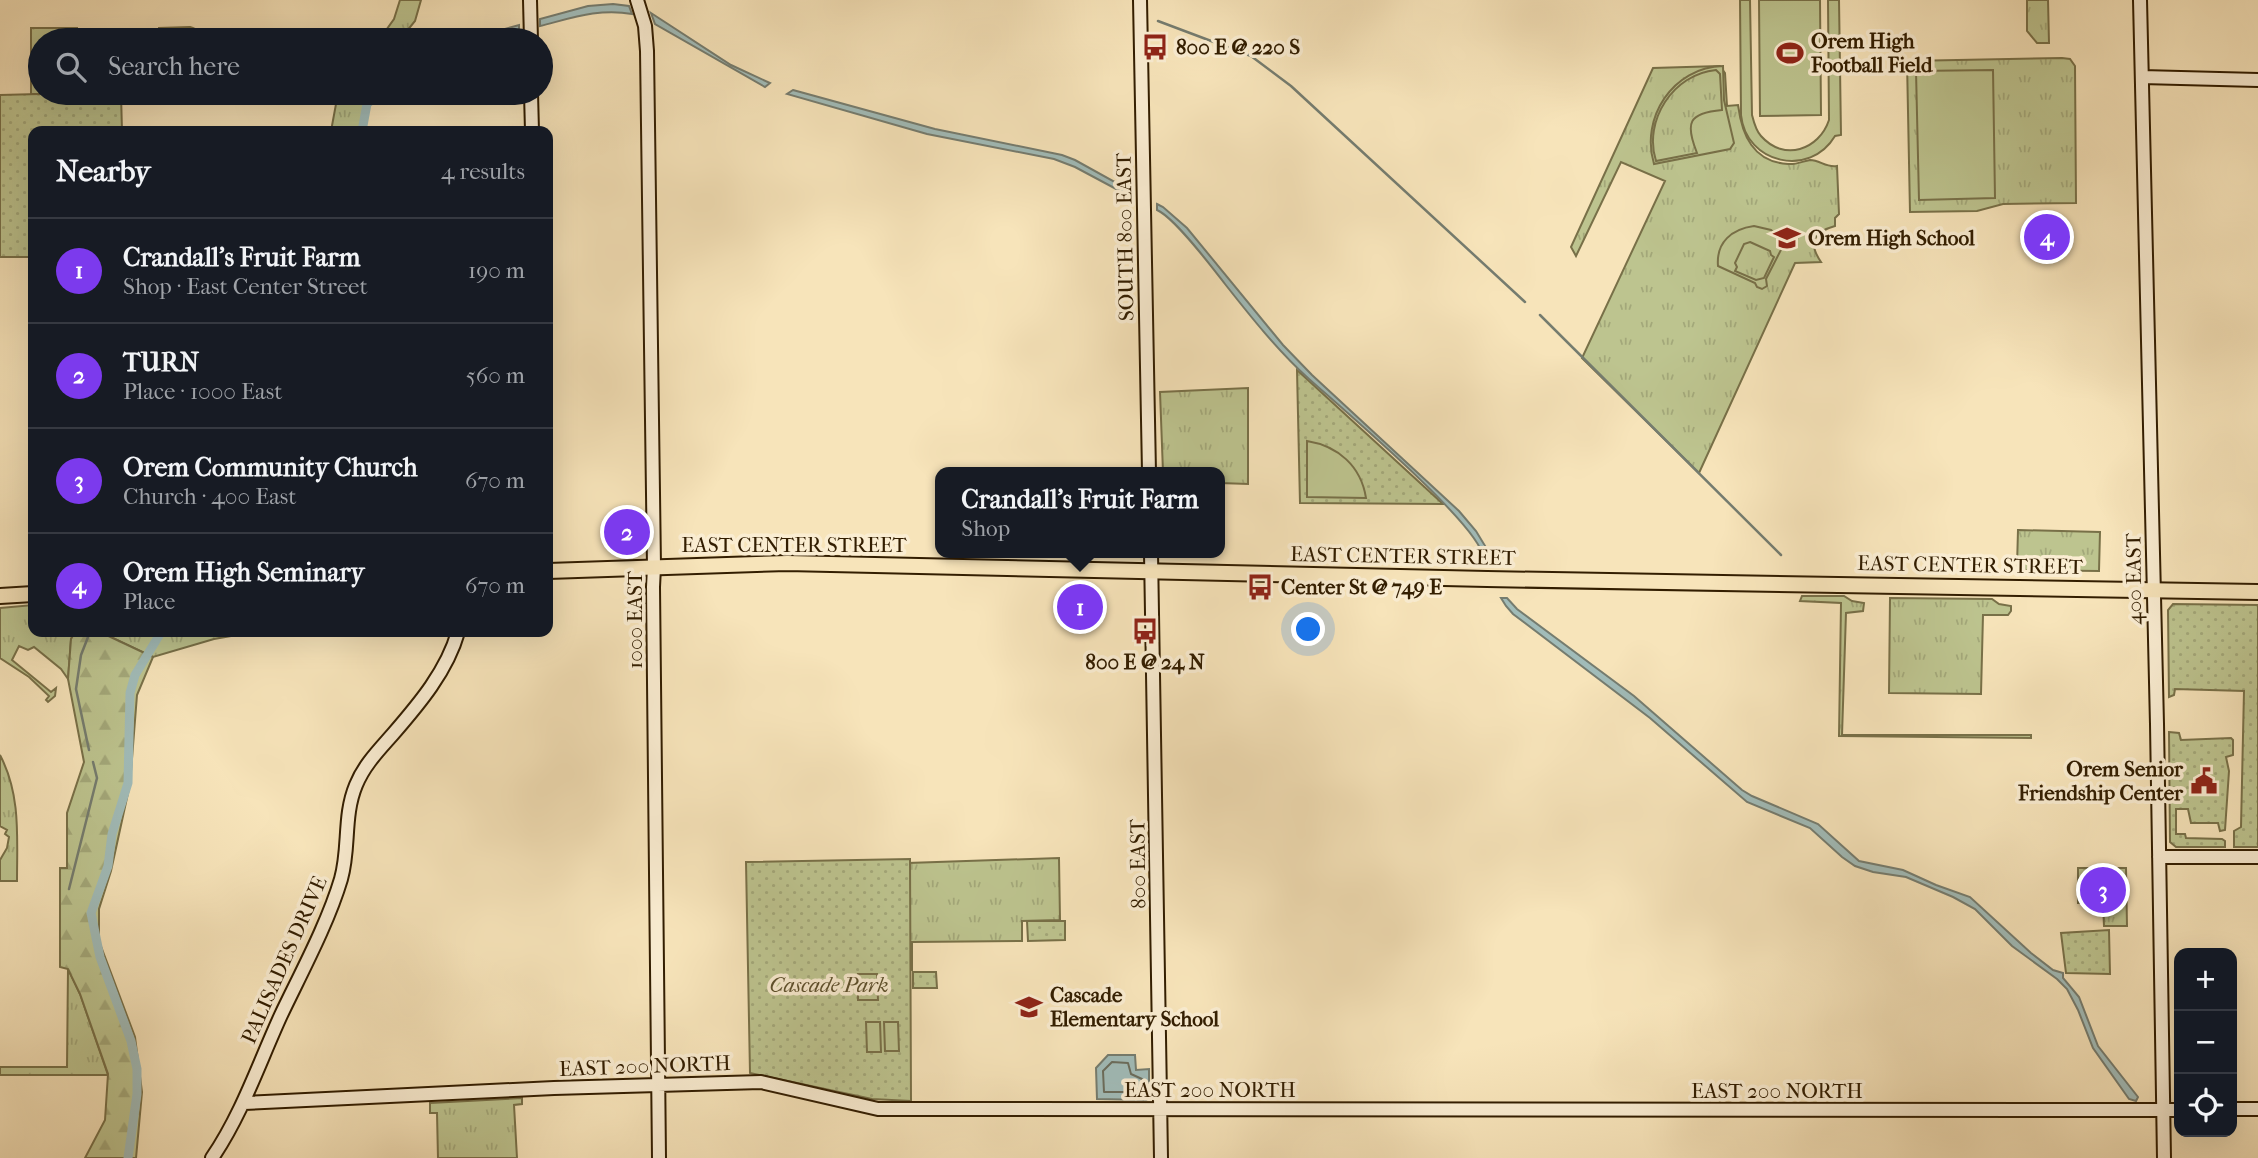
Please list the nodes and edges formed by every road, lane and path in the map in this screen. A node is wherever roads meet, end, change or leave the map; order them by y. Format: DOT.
graph roads {
  1 [pos="530,0"];
  2 [pos="637,0"];
  3 [pos="1140,0"];
  4 [pos="2140,0"];
  5 [pos="531,28"];
  6 [pos="2142,77"];
  7 [pos="2258,80"];
  8 [pos="531,105"];
  9 [pos="532,126"];
  10 [pos="1149,467"];
  11 [pos="1151,558"];
  12 [pos="654,567"];
  13 [pos="1151,570"];
  14 [pos="553,571"];
  15 [pos="2154,590"];
  16 [pos="2258,592"];
  17 [pos="28,594"];
  18 [pos="0,596"];
  19 [pos="456,637"];
  20 [pos="2159,857"];
  21 [pos="2258,857"];
  22 [pos="659,1085"];
  23 [pos="244,1103"];
  24 [pos="1160,1109"];
  25 [pos="2237,1109"];
  26 [pos="2258,1109"];
  27 [pos="2163,1110"];
  28 [pos="2174,1110"];
  29 [pos="212,1158"];
  30 [pos="659,1158"];
  31 [pos="1161,1158"];
  32 [pos="2164,1158"];
  1 -- 5 [label="street"];
  2 -- 12 [label="street, 1000 EAST"];
  3 -- 10 [label="street, SOUTH 800 EAST"];
  4 -- 6 [label="street, 400 EAST"];
  6 -- 7 [label="street"];
  6 -- 15 [label="street, 400 EAST"];
  8 -- 9 [label="street"];
  11 -- 13 [label="street"];
  12 -- 13 [label="main road, EAST CENTER STREET"];
  12 -- 14 [label="main road, EAST CENTER STREET"];
  12 -- 22 [label="street, 1000 EAST"];
  13 -- 15 [label="main road, EAST CENTER STREET"];
  13 -- 24 [label="street, 800 EAST"];
  15 -- 16 [label="main road, EAST CENTER STREET"];
  15 -- 20 [label="street, 400 EAST"];
  17 -- 18 [label="main road"];
  19 -- 23 [label="street, PALISADES DRIVE"];
  20 -- 21 [label="street"];
  20 -- 27 [label="street, 400 EAST"];
  22 -- 23 [label="street, EAST 200 NORTH"];
  22 -- 24 [label="street, EAST 200 NORTH"];
  22 -- 30 [label="street, 1000 EAST"];
  23 -- 29 [label="street, PALISADES DRIVE"];
  24 -- 27 [label="street, EAST 200 NORTH"];
  24 -- 31 [label="street, 800 EAST"];
  25 -- 26 [label="street"];
  27 -- 28 [label="street, EAST 200 NORTH"];
  27 -- 32 [label="street, 400 EAST"];
}
